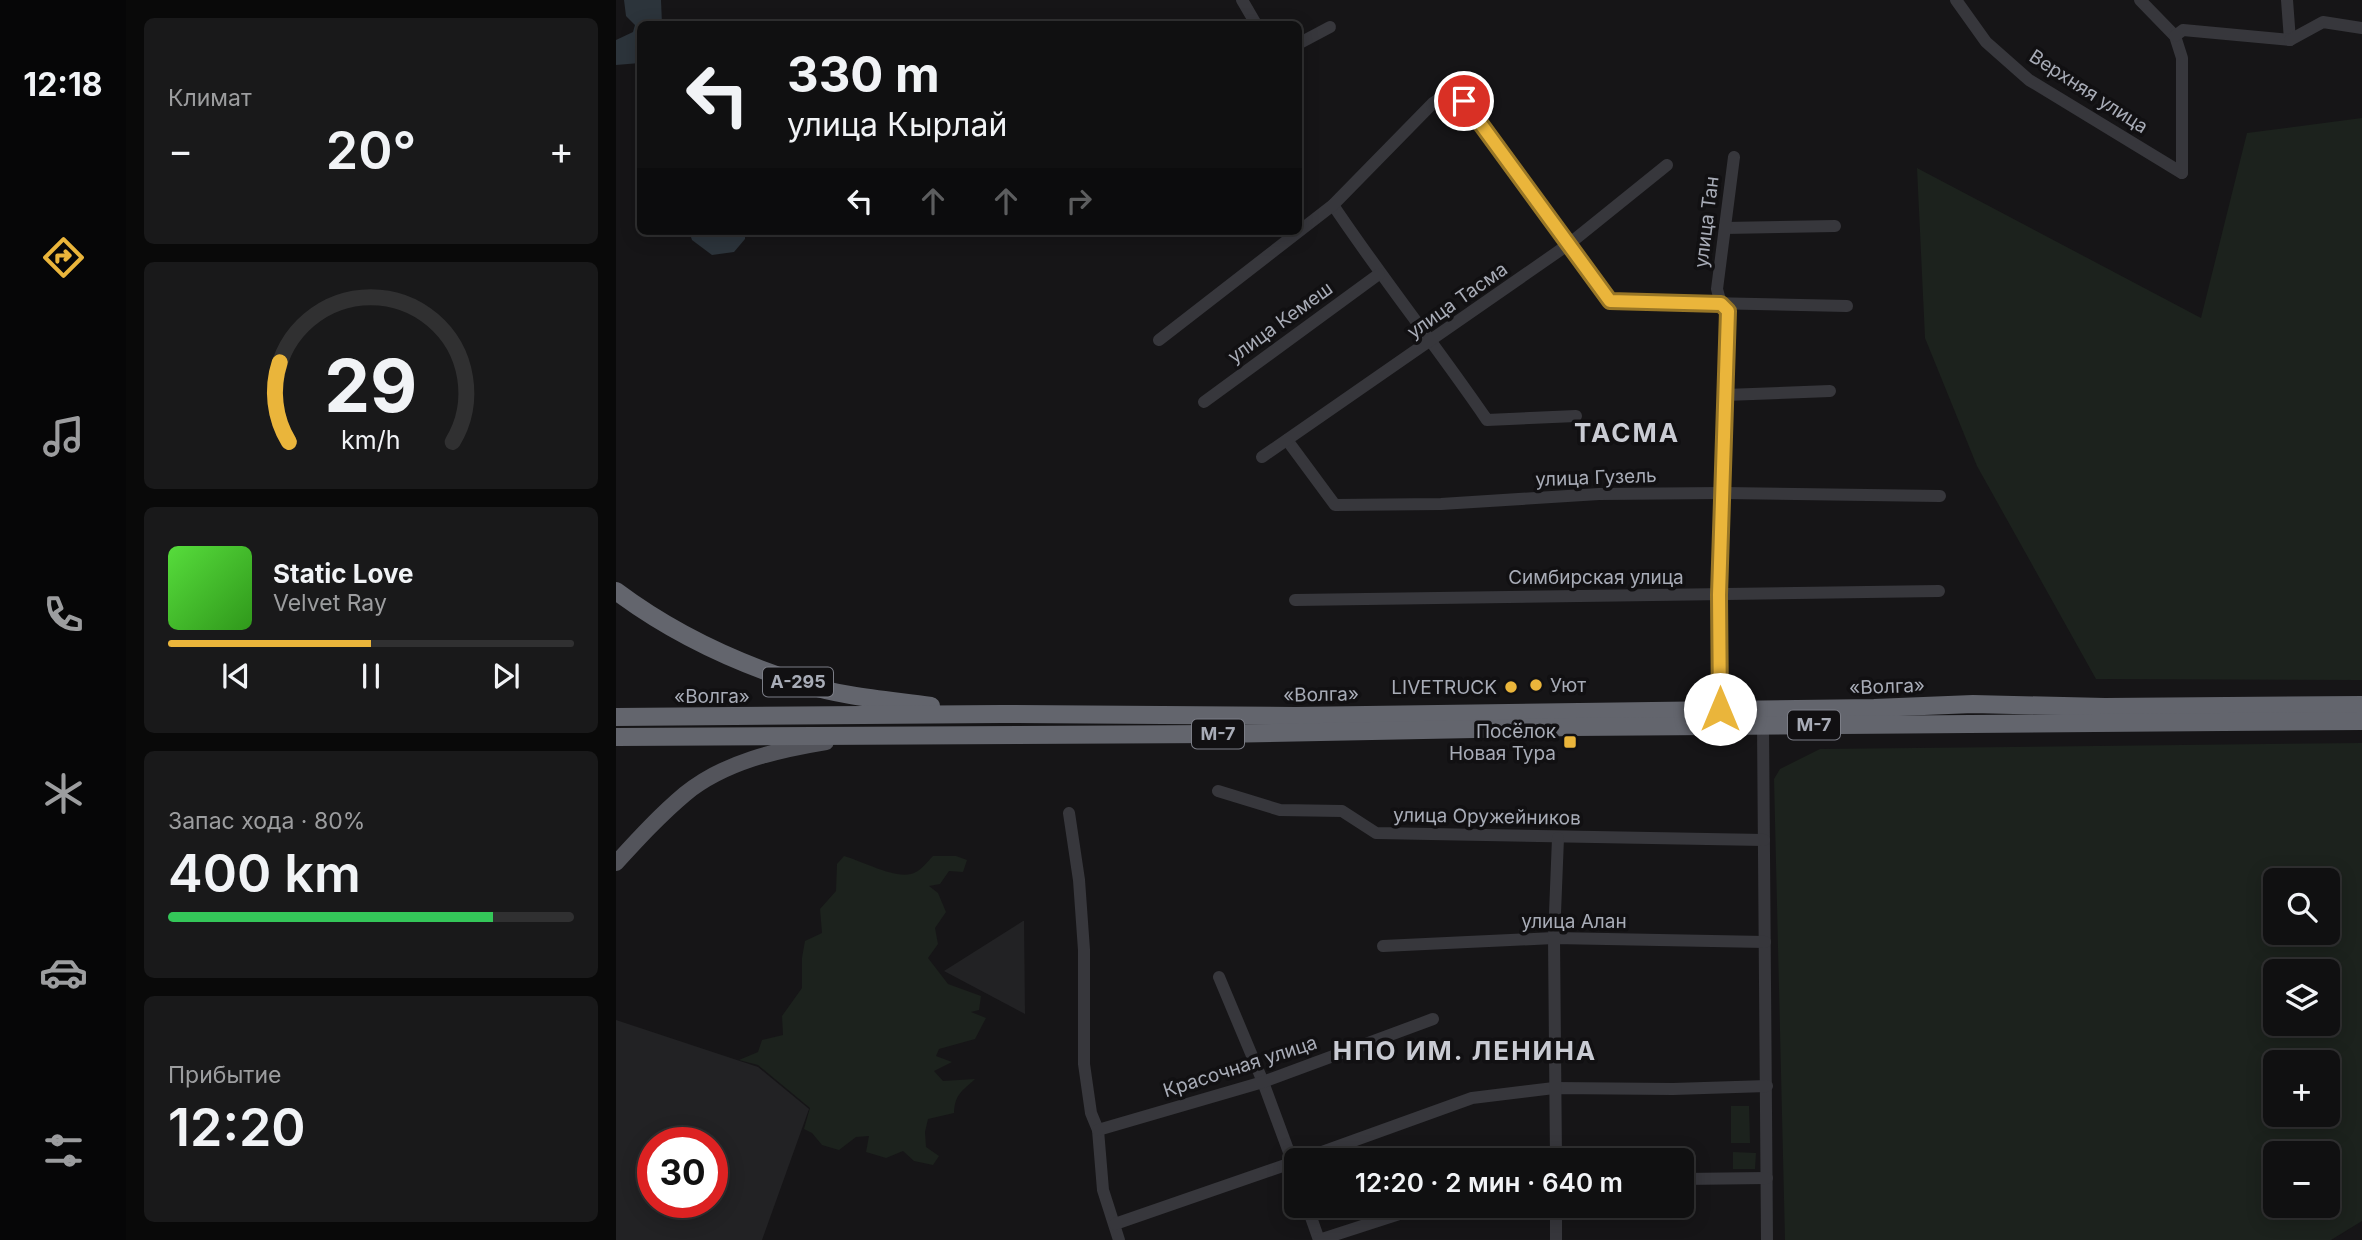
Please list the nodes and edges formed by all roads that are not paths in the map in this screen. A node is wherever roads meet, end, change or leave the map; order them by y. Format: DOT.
graph roads {
  1 [pos="1242,0"];
  2 [pos="1956,0"];
  3 [pos="2140,0"];
  4 [pos="2287,0"];
  5 [pos="1254,21"];
  6 [pos="1330,27"];
  7 [pos="2362,29"];
  8 [pos="2175,36"];
  9 [pos="2290,40"];
  10 [pos="1302,42"];
  11 [pos="1734,157"];
  12 [pos="1667,165"];
  13 [pos="1333,205"];
  14 [pos="1835,226"];
  15 [pos="1724,228"];
  16 [pos="1302,229"];
  17 [pos="1294,235"];
  18 [pos="1569,244"];
  19 [pos="1379,274"];
  20 [pos="1721,304"];
  21 [pos="1847,306"];
  22 [pos="1159,340"];
  23 [pos="1432,341"];
  24 [pos="1830,391"];
  25 [pos="1725,394"];
  26 [pos="1204,402"];
  27 [pos="1576,416"];
  28 [pos="1287,439"];
  29 [pos="1262,457"];
  30 [pos="1723,492"];
  31 [pos="1940,496"];
  32 [pos="616,591"];
  33 [pos="1939,591"];
  34 [pos="1719,595"];
  35 [pos="1295,600"];
  36 [pos="2362,705"];
  37 [pos="1720,709"];
  38 [pos="1000,714"];
  39 [pos="2106,715"];
  40 [pos="616,717"];
  41 [pos="2362,721"];
  42 [pos="1763,725"];
  43 [pos="864,735"];
  44 [pos="616,737"];
  45 [pos="1218,791"];
  46 [pos="1069,813"];
  47 [pos="1558,838"];
  48 [pos="1764,840"];
  49 [pos="616,863"];
  50 [pos="1554,938"];
  51 [pos="1765,942"];
  52 [pos="1384,946"];
  53 [pos="1219,977"];
  54 [pos="1433,1019"];
  55 [pos="1263,1082"];
  56 [pos="1767,1086"];
  57 [pos="1554,1088"];
  58 [pos="1098,1130"];
  59 [pos="1290,1148"];
  60 [pos="1341,1148"];
  61 [pos="1556,1148"];
  62 [pos="1284,1169"];
  63 [pos="1767,1178"];
  64 [pos="1694,1179"];
  65 [pos="1311,1218"];
  66 [pos="1387,1218"];
  67 [pos="1556,1218"];
  68 [pos="1115,1224"];
  69 [pos="1119,1240"];
  70 [pos="1319,1240"];
  71 [pos="1556,1240"];
  72 [pos="1768,1240"];
  1 -- 5 [label="street"];
  2 -- 8 [label="street, Верхняя улица"];
  3 -- 8 [label="street"];
  4 -- 9 [label="street"];
  6 -- 10 [label="street"];
  7 -- 9 [label="street"];
  8 -- 9 [label="street"];
  11 -- 15 [label="street, улица Тан"];
  12 -- 18 [label="street, улица Тасма"];
  13 -- 16 [label="street"];
  13 -- 18 [label="street"];
  13 -- 19 [label="street"];
  14 -- 15 [label="street"];
  15 -- 20 [label="street, улица Тан"];
  17 -- 22 [label="street"];
  18 -- 20 [label="street"];
  18 -- 23 [label="street, улица Тасма"];
  19 -- 23 [label="street"];
  19 -- 26 [label="street, улица Кемеш"];
  20 -- 21 [label="street"];
  20 -- 25 [label="street, улица Тан"];
  23 -- 27 [label="street"];
  23 -- 28 [label="street, улица Тасма"];
  24 -- 25 [label="street"];
  25 -- 30 [label="street, улица Тан"];
  28 -- 29 [label="street, улица Тасма"];
  28 -- 30 [label="street, улица Гузель"];
  30 -- 31 [label="street, улица Гузель"];
  30 -- 34 [label="street, улица Тан"];
  32 -- 38 [label="highway, А-295"];
  33 -- 34 [label="street, Симбирская улица"];
  34 -- 35 [label="street, Симбирская улица"];
  34 -- 37 [label="street, улица Тан"];
  36 -- 39 [label="highway, «Волга» / М-7"];
  37 -- 38 [label="highway, «Волга» / М-7"];
  37 -- 39 [label="highway, «Волга» / М-7"];
  38 -- 40 [label="highway, «Волга» / М-7"];
  39 -- 41 [label="highway, «Волга» / М-7"];
  39 -- 42 [label="highway, «Волга» / М-7"];
  42 -- 43 [label="highway, «Волга» / М-7"];
  42 -- 48 [label="street"];
  43 -- 44 [label="highway, «Волга» / М-7"];
  43 -- 49 [label="main road"];
  45 -- 47 [label="street, улица Оружейников"];
  46 -- 58 [label="street"];
  47 -- 48 [label="street, улица Оружейников"];
  47 -- 50 [label="street"];
  48 -- 51 [label="street"];
  50 -- 51 [label="street, улица Алан"];
  50 -- 52 [label="street, улица Алан"];
  50 -- 57 [label="street"];
  51 -- 56 [label="street"];
  53 -- 55 [label="street"];
  54 -- 55 [label="street, Красочная улица"];
  55 -- 58 [label="street, Красочная улица"];
  55 -- 59 [label="street"];
  56 -- 57 [label="street"];
  56 -- 63 [label="street"];
  57 -- 60 [label="street"];
  57 -- 61 [label="street"];
  58 -- 68 [label="street"];
  62 -- 68 [label="street"];
  63 -- 64 [label="street"];
  63 -- 72 [label="street"];
  65 -- 70 [label="street"];
  66 -- 70 [label="street"];
  67 -- 71 [label="street"];
  68 -- 69 [label="street"];
}
